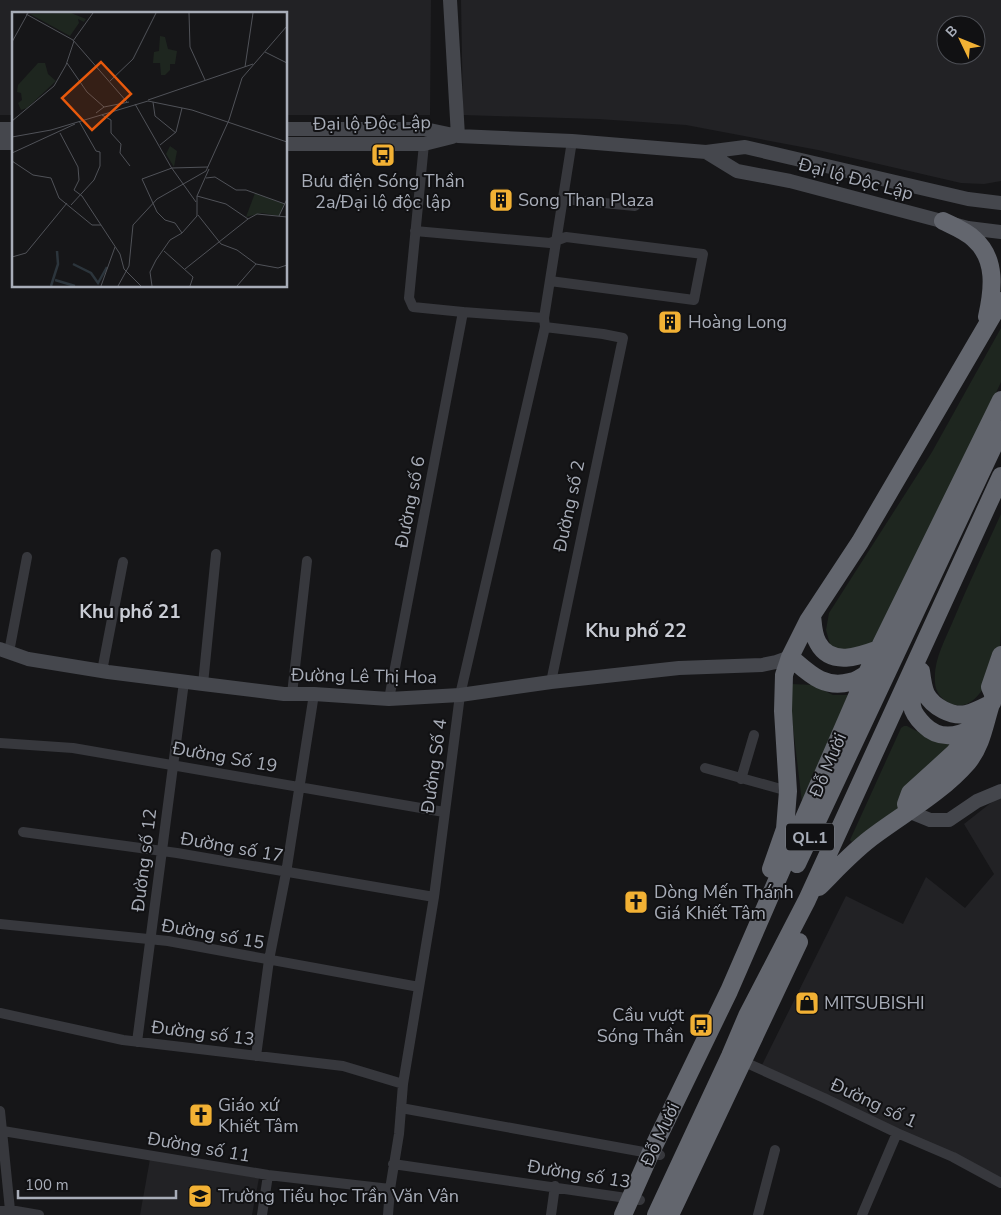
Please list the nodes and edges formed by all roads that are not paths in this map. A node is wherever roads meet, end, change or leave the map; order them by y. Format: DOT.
graph roads {
  1 [pos="450,0"];
  2 [pos="288,129"];
  3 [pos="458,136"];
  4 [pos="572,141"];
  5 [pos="288,144"];
  6 [pos="424,144"];
  7 [pos="706,152"];
  8 [pos="563,199"];
  9 [pos="1001,203"];
  10 [pos="635,206"];
  11 [pos="944,221"];
  12 [pos="415,231"];
  13 [pos="1001,232"];
  14 [pos="557,240"];
  15 [pos="550,281"];
  16 [pos="1001,301"];
  17 [pos="463,312"];
  18 [pos="544,322"];
  19 [pos="984,330"];
  20 [pos="1001,400"];
  21 [pos="1001,430"];
  22 [pos="1001,476"];
  23 [pos="1001,500"];
  24 [pos="216,554"];
  25 [pos="27,557"];
  26 [pos="307,561"];
  27 [pos="123,562"];
  28 [pos="812,615"];
  29 [pos="5,650"];
  30 [pos="886,655"];
  31 [pos="1001,656"];
  32 [pos="790,657"];
  33 [pos="920,664"];
  34 [pos="102,671"];
  35 [pos="868,673"];
  36 [pos="184,682"];
  37 [pos="551,682"];
  38 [pos="203,684"];
  39 [pos="912,689"];
  40 [pos="292,694"];
  41 [pos="314,694"];
  42 [pos="460,695"];
  43 [pos="996,695"];
  44 [pos="389,699"];
  45 [pos="974,728"];
  46 [pos="754,735"];
  47 [pos="0,743"];
  48 [pos="173,765"];
  49 [pos="705,768"];
  50 [pos="741,779"];
  51 [pos="300,787"];
  52 [pos="788,791"];
  53 [pos="1001,791"];
  54 [pos="908,811"];
  55 [pos="444,812"];
  56 [pos="23,832"];
  57 [pos="162,851"];
  58 [pos="286,873"];
  59 [pos="828,878"];
  60 [pos="434,897"];
  61 [pos="807,900"];
  62 [pos="0,924"];
  63 [pos="150,939"];
  64 [pos="269,960"];
  65 [pos="419,987"];
  66 [pos="730,991"];
  67 [pos="0,1013"];
  68 [pos="730,1014"];
  69 [pos="137,1042"];
  70 [pos="256,1056"];
  71 [pos="736,1059"];
  72 [pos="403,1084"];
  73 [pos="401,1108"];
  74 [pos="0,1111"];
  75 [pos="3,1131"];
  76 [pos="897,1134"];
  77 [pos="775,1150"];
  78 [pos="655,1153"];
  79 [pos="393,1164"];
  80 [pos="268,1175"];
  81 [pos="1001,1183"];
  82 [pos="555,1186"];
  83 [pos="390,1189"];
  84 [pos="635,1204"];
  85 [pos="5,1210"];
  86 [pos="39,1215"];
  87 [pos="262,1215"];
  88 [pos="388,1215"];
  89 [pos="551,1215"];
  90 [pos="623,1215"];
  91 [pos="656,1215"];
  92 [pos="670,1215"];
  93 [pos="758,1215"];
  94 [pos="862,1215"];
  1 -- 3 [label="main road"];
  2 -- 3 [label="main road, Đại lộ Độc Lập"];
  3 -- 4 [label="main road, Đại lộ Độc Lập"];
  3 -- 6 [label="main road, Đại lộ Độc Lập"];
  4 -- 7 [label="main road, Đại lộ Độc Lập"];
  4 -- 8 [label="street, Đường Số 4"];
  5 -- 6 [label="main road, Đại lộ Độc Lập"];
  6 -- 12 [label="street"];
  7 -- 9 [label="main road, Đại lộ Độc Lập"];
  7 -- 11 [label="main road, Đại lộ Độc Lập"];
  8 -- 10 [label="street"];
  8 -- 14 [label="street, Đường Số 4"];
  11 -- 13 [label="main road, Đại lộ Độc Lập"];
  11 -- 19 [label="highway"];
  12 -- 14 [label="street"];
  12 -- 17 [label="street"];
  14 -- 15 [label="street, Đường Số 4"];
  14 -- 15 [label="street"];
  15 -- 18 [label="street, Đường Số 4"];
  16 -- 19 [label="highway"];
  17 -- 18 [label="street"];
  17 -- 44 [label="street, Đường số 6"];
  18 -- 37 [label="street, Đường số 2"];
  18 -- 42 [label="street, Đường Số 4"];
  19 -- 28 [label="highway"];
  20 -- 30 [label="highway, Đỗ Mười / QL.1"];
  21 -- 30 [label="highway, Đỗ Mười / QL.1"];
  22 -- 33 [label="highway, Đỗ Mười / QL.1"];
  23 -- 33 [label="highway, Đỗ Mười / QL.1"];
  24 -- 38 [label="street"];
  25 -- 29 [label="street"];
  26 -- 40 [label="street"];
  27 -- 34 [label="street"];
  28 -- 30 [label="highway"];
  28 -- 32 [label="highway"];
  29 -- 34 [label="main road, Đường Lê Thị Hoa"];
  30 -- 35 [label="highway"];
  30 -- 68 [label="highway, Đỗ Mười / QL.1"];
  31 -- 43 [label="highway"];
  32 -- 35 [label="highway"];
  32 -- 37 [label="main road, Đường Lê Thị Hoa"];
  32 -- 52 [label="highway"];
  33 -- 39 [label="highway, Đỗ Mười / QL.1"];
  33 -- 43 [label="highway"];
  33 -- 61 [label="highway, Đỗ Mười / QL.1"];
  34 -- 36 [label="main road, Đường Lê Thị Hoa"];
  35 -- 66 [label="highway, Đỗ Mười / QL.1"];
  36 -- 38 [label="main road, Đường Lê Thị Hoa"];
  36 -- 48 [label="street, Đường số 12"];
  37 -- 42 [label="main road, Đường Lê Thị Hoa"];
  38 -- 40 [label="main road, Đường Lê Thị Hoa"];
  39 -- 45 [label="highway"];
  39 -- 59 [label="highway, Đỗ Mười / QL.1"];
  40 -- 41 [label="main road, Đường Lê Thị Hoa"];
  41 -- 44 [label="main road, Đường Lê Thị Hoa"];
  41 -- 51 [label="street"];
  42 -- 44 [label="main road, Đường Lê Thị Hoa"];
  42 -- 55 [label="street, Đường Số 4"];
  43 -- 45 [label="highway"];
  43 -- 54 [label="highway"];
  45 -- 54 [label="highway"];
  46 -- 50 [label="street"];
  47 -- 48 [label="street, Đường Số 19"];
  48 -- 51 [label="street, Đường Số 19"];
  48 -- 57 [label="street, Đường số 12"];
  49 -- 50 [label="street"];
  50 -- 52 [label="street"];
  51 -- 55 [label="street, Đường Số 19"];
  51 -- 58 [label="street"];
  52 -- 66 [label="highway"];
  53 -- 54 [label="main road"];
  54 -- 59 [label="highway"];
  55 -- 60 [label="street, Đường Số 4"];
  56 -- 57 [label="street, Đường số 17"];
  57 -- 58 [label="street, Đường số 17"];
  57 -- 63 [label="street, Đường số 12"];
  58 -- 60 [label="street, Đường số 17"];
  58 -- 64 [label="street"];
  59 -- 61 [label="highway"];
  59 -- 71 [label="highway, Đỗ Mười / QL.1"];
  60 -- 65 [label="street, Đường Số 4"];
  61 -- 71 [label="highway, Đỗ Mười / QL.1"];
  62 -- 63 [label="street, Đường số 15"];
  63 -- 64 [label="street, Đường số 15"];
  63 -- 69 [label="street, Đường số 12"];
  64 -- 65 [label="street, Đường số 15"];
  64 -- 70 [label="street"];
  65 -- 72 [label="street, Đường Số 4"];
  66 -- 68 [label="highway"];
  66 -- 78 [label="highway, Đỗ Mười / QL.1"];
  67 -- 69 [label="street, Đường số 13"];
  68 -- 78 [label="highway, Đỗ Mười / QL.1"];
  69 -- 70 [label="street, Đường số 13"];
  70 -- 72 [label="street, Đường số 13"];
  71 -- 76 [label="street, Đường số 1"];
  71 -- 91 [label="highway, Đỗ Mười / QL.1"];
  71 -- 92 [label="highway, Đỗ Mười / QL.1"];
  72 -- 73 [label="street, Đường Số 4"];
  73 -- 78 [label="street, Đường số 13"];
  73 -- 79 [label="street, Đường Số 4"];
  74 -- 75 [label="street"];
  75 -- 80 [label="street, Đường số 11"];
  75 -- 85 [label="street"];
  76 -- 81 [label="street, Đường số 1"];
  76 -- 94 [label="street"];
  77 -- 93 [label="street"];
  78 -- 84 [label="highway, Đỗ Mười / QL.1"];
  79 -- 82 [label="street, Đường số 13"];
  79 -- 83 [label="street, Đường Số 4"];
  80 -- 83 [label="street, Đường số 11"];
  80 -- 87 [label="street"];
  82 -- 84 [label="street, Đường số 13"];
  82 -- 89 [label="street"];
  83 -- 88 [label="street, Đường Số 4"];
  84 -- 90 [label="highway, Đỗ Mười / QL.1"];
  85 -- 86 [label="street"];
}
